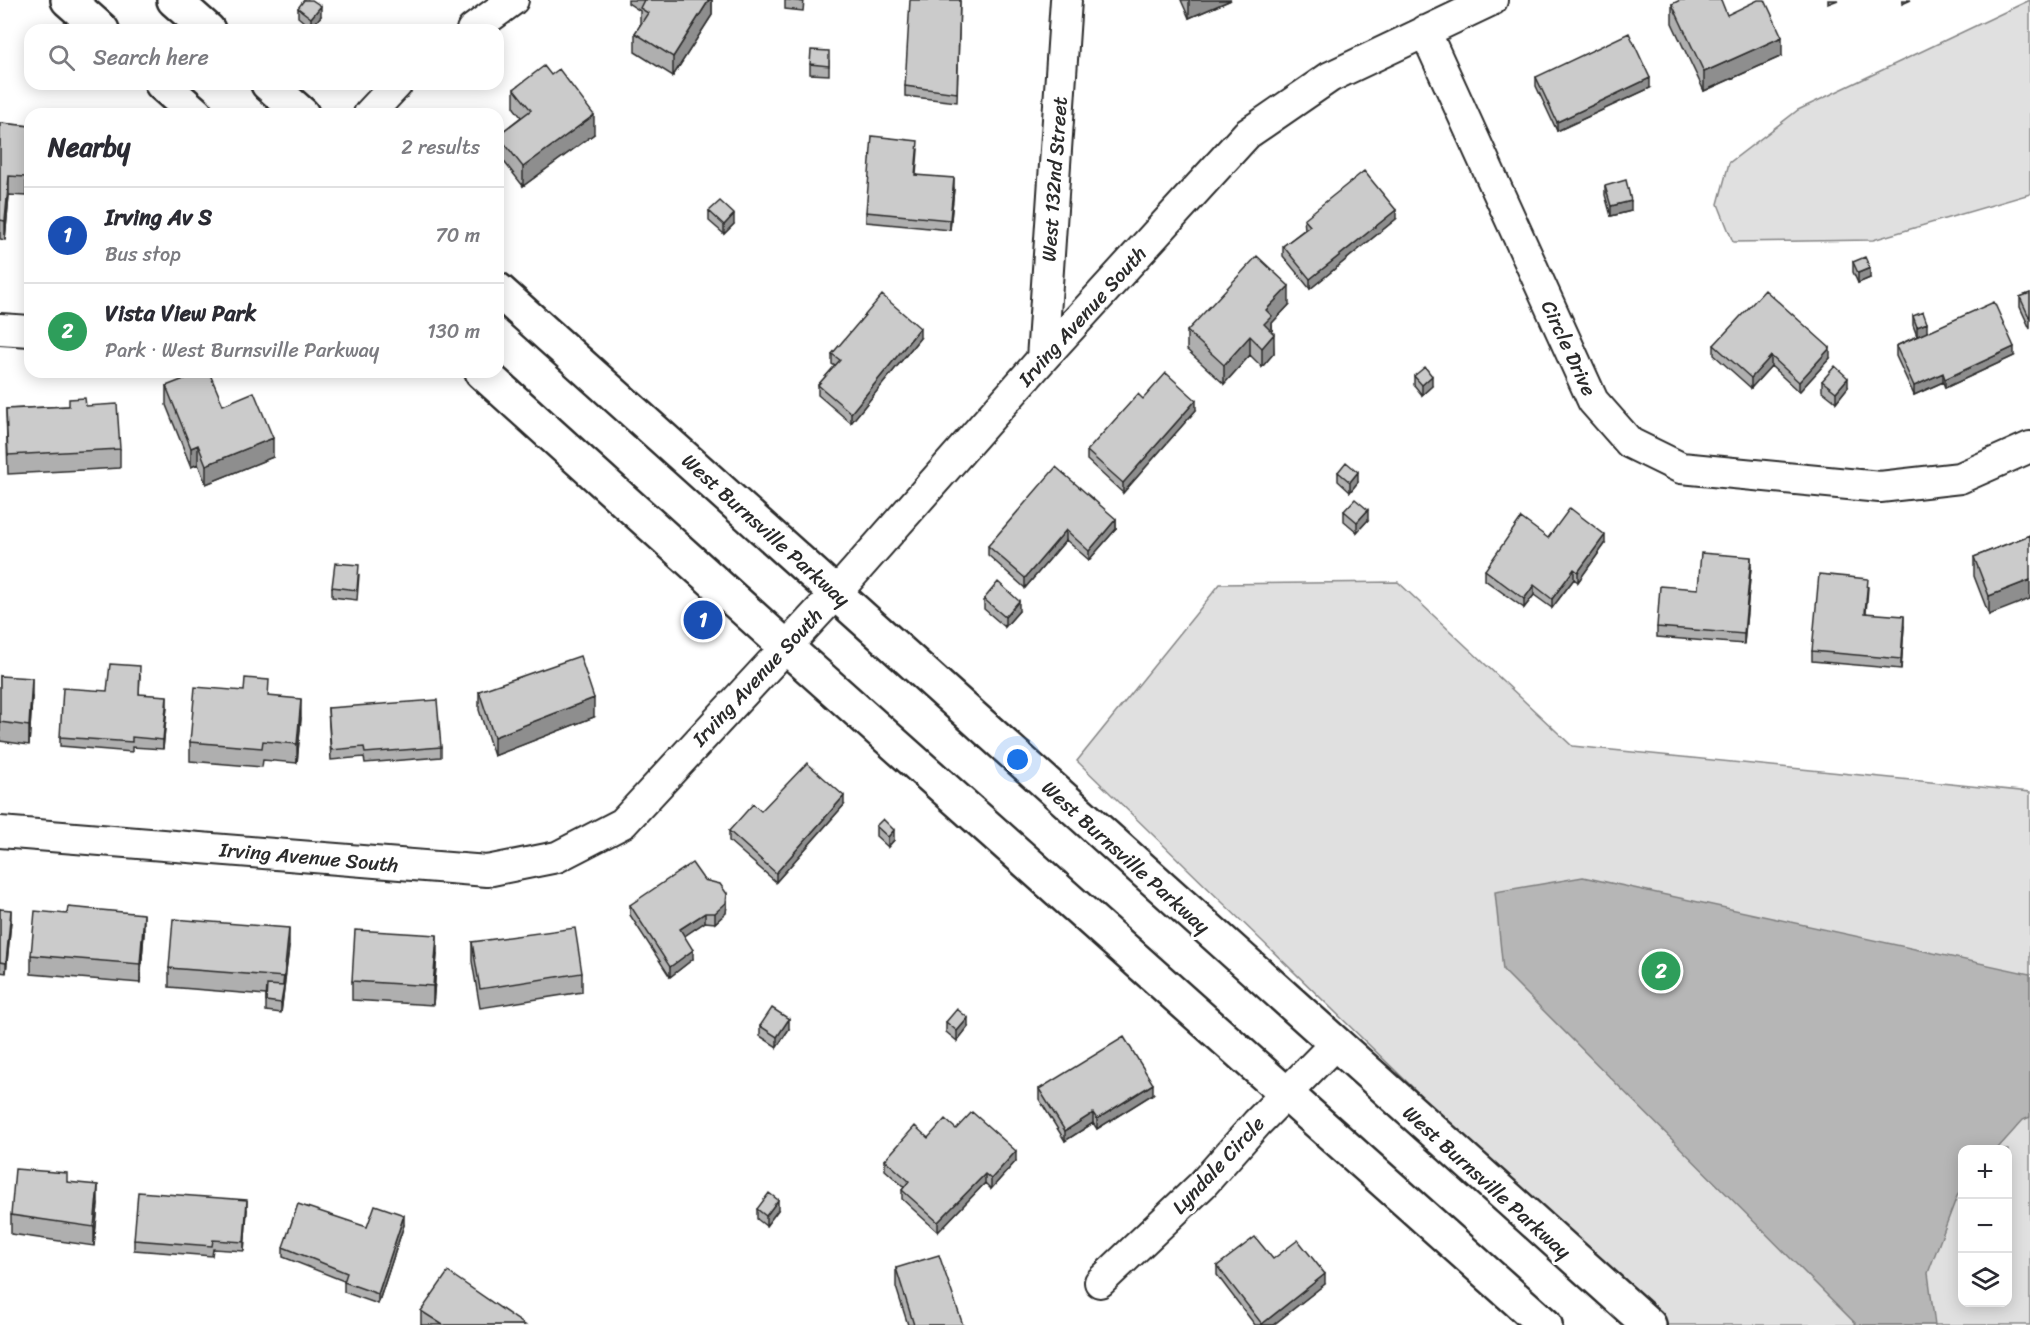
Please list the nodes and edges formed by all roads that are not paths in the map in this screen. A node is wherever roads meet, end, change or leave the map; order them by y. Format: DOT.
graph roads {
  1 [pos="68,0"];
  2 [pos="174,0"];
  3 [pos="513,0"];
  4 [pos="1066,0"];
  5 [pos="1492,0"];
  6 [pos="95,24"];
  7 [pos="201,24"];
  8 [pos="480,24"];
  9 [pos="1425,31"];
  10 [pos="169,90"];
  11 [pos="275,90"];
  12 [pos="391,90"];
  13 [pos="189,108"];
  14 [pos="295,108"];
  15 [pos="375,108"];
  16 [pos="504,295"];
  17 [pos="0,329"];
  18 [pos="24,331"];
  19 [pos="1042,359"];
  20 [pos="489,378"];
  21 [pos="2030,447"];
  22 [pos="836,593"];
  23 [pos="786,647"];
  24 [pos="0,832"];
  25 [pos="1334,1045"];
  26 [pos="1286,1094"];
  27 [pos="1100,1282"];
  28 [pos="1545,1325"];
  29 [pos="1649,1325"];
  1 -- 6 [label="street"];
  2 -- 7 [label="street"];
  3 -- 8 [label="street"];
  4 -- 19 [label="street, West 132nd Street"];
  5 -- 9 [label="street, Irving Avenue South"];
  9 -- 19 [label="street, Irving Avenue South"];
  9 -- 21 [label="street, Circle Drive"];
  10 -- 13 [label="street"];
  11 -- 14 [label="street"];
  12 -- 15 [label="street"];
  16 -- 22 [label="street, West Burnsville Parkway"];
  17 -- 18 [label="street"];
  19 -- 22 [label="street, Irving Avenue South"];
  20 -- 23 [label="street"];
  22 -- 23 [label="street, Irving Avenue South"];
  22 -- 25 [label="street, West Burnsville Parkway"];
  23 -- 24 [label="street, Irving Avenue South"];
  23 -- 26 [label="street"];
  25 -- 26 [label="street, Lyndale Circle"];
  25 -- 29 [label="street, West Burnsville Parkway"];
  26 -- 27 [label="street, Lyndale Circle"];
  26 -- 28 [label="street"];
}
